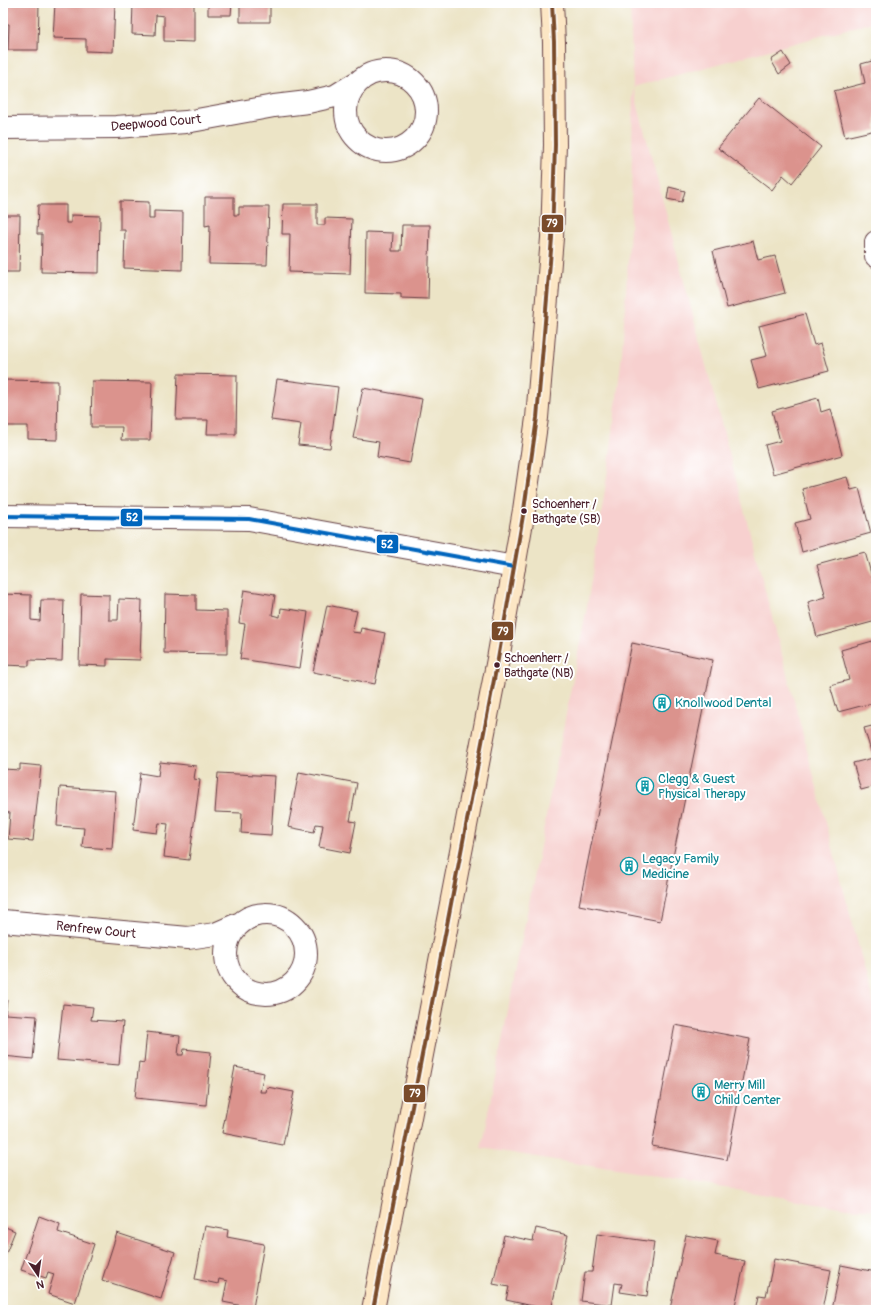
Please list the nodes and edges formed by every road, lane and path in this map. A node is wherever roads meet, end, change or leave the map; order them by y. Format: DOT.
graph roads {
  1 [pos="552,3"];
  2 [pos="356,83"];
  3 [pos="308,102"];
  4 [pos="3,128"];
  5 [pos="351,131"];
  6 [pos="876,242"];
  7 [pos="876,256"];
  8 [pos="3,516"];
  9 [pos="514,567"];
  10 [pos="3,921"];
  11 [pos="238,924"];
  12 [pos="188,938"];
  13 [pos="229,971"];
  14 [pos="373,1310"];
  1 -- 9 [label="main road"];
  2 -- 3 [label="street, Deepwood Court"];
  2 -- 5 [label="street"];
  2 -- 5 [label="street, Deepwood Court"];
  3 -- 4 [label="street, Deepwood Court"];
  3 -- 5 [label="street, Deepwood Court"];
  6 -- 7 [label="street"];
  8 -- 9 [label="street"];
  9 -- 14 [label="main road"];
  10 -- 12 [label="street, Renfrew Court"];
  11 -- 12 [label="street, Renfrew Court"];
  11 -- 13 [label="street, Renfrew Court"];
  11 -- 13 [label="street, Renfrew Court"];
  12 -- 13 [label="street, Renfrew Court"];
}
